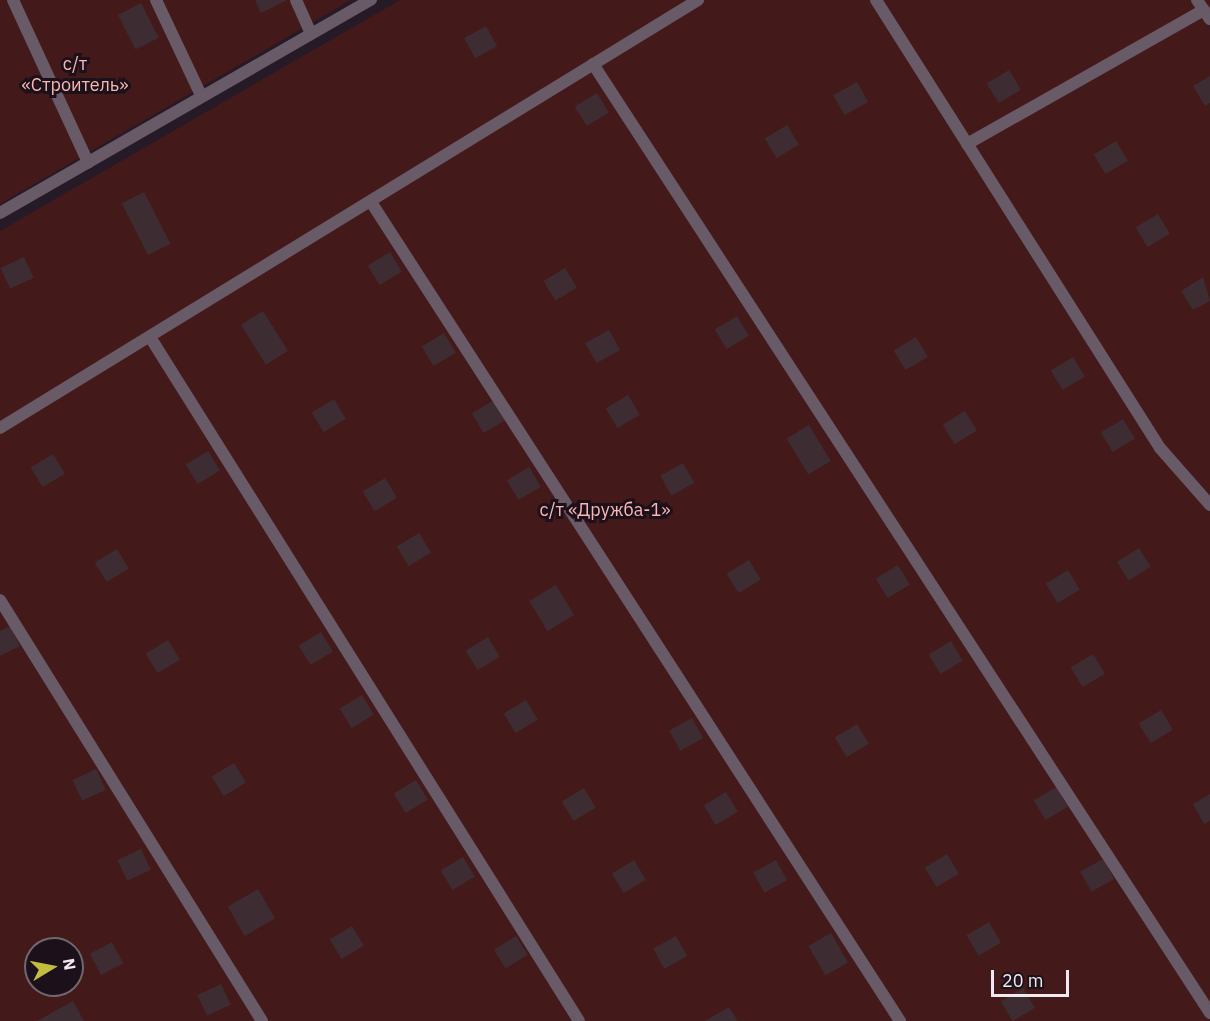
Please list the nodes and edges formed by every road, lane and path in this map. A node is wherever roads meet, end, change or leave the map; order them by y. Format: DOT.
graph roads {
  1 [pos="13,0"];
  2 [pos="156,0"];
  3 [pos="296,0"];
  4 [pos="371,0"];
  5 [pos="698,0"];
  6 [pos="876,0"];
  7 [pos="1203,10"];
  8 [pos="310,31"];
  9 [pos="593,64"];
  10 [pos="201,95"];
  11 [pos="967,144"];
  12 [pos="88,162"];
  13 [pos="371,202"];
  14 [pos="0,213"];
  15 [pos="150,337"];
  16 [pos="0,428"];
  17 [pos="1210,505"];
  18 [pos="0,600"];
  19 [pos="1210,1013"];
  20 [pos="262,1021"];
  21 [pos="579,1021"];
  22 [pos="900,1021"];
  1 -- 12 [label="lane"];
  2 -- 10 [label="lane"];
  3 -- 8 [label="lane"];
  4 -- 8 [label="lane"];
  5 -- 9 [label="lane"];
  6 -- 11 [label="lane"];
  7 -- 11 [label="lane"];
  8 -- 10 [label="lane"];
  9 -- 13 [label="lane"];
  9 -- 19 [label="lane"];
  10 -- 12 [label="lane"];
  11 -- 17 [label="lane"];
  12 -- 14 [label="lane"];
  13 -- 15 [label="lane"];
  13 -- 22 [label="lane"];
  15 -- 16 [label="lane"];
  15 -- 21 [label="lane"];
  18 -- 20 [label="lane"];
}
